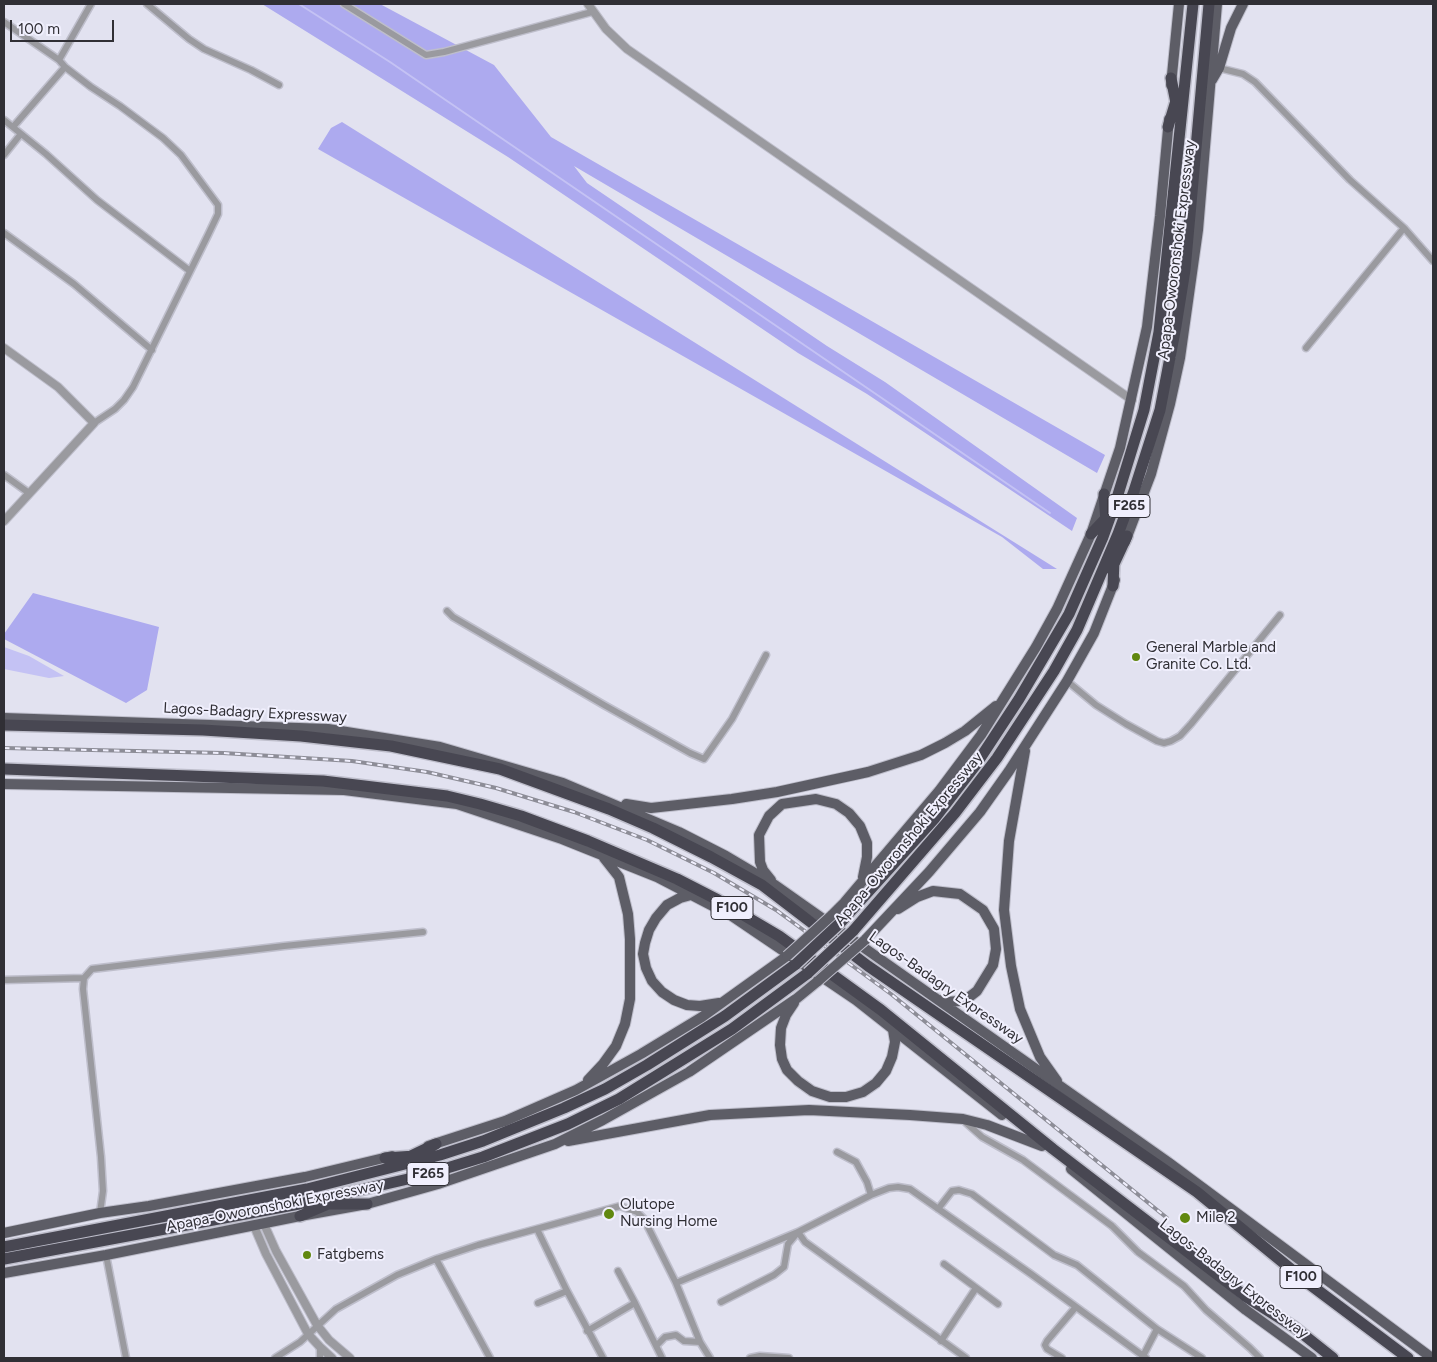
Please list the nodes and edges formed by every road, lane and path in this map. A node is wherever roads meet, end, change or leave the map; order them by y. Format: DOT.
graph roads {
  1 [pos="91,4"];
  2 [pos="147,4"];
  3 [pos="344,4"];
  4 [pos="588,4"];
  5 [pos="1179,4"];
  6 [pos="1192,4"];
  7 [pos="1209,4"];
  8 [pos="1217,4"];
  9 [pos="1242,4"];
  10 [pos="592,12"];
  11 [pos="4,22"];
  12 [pos="59,60"];
  13 [pos="65,67"];
  14 [pos="1220,68"];
  15 [pos="1184,76"];
  16 [pos="1171,78"];
  17 [pos="1210,84"];
  18 [pos="279,85"];
  19 [pos="1175,102"];
  20 [pos="4,120"];
  21 [pos="1180,122"];
  22 [pos="13,127"];
  23 [pos="1168,127"];
  24 [pos="20,135"];
  25 [pos="4,155"];
  26 [pos="1404,228"];
  27 [pos="4,233"];
  28 [pos="1433,260"];
  29 [pos="190,270"];
  30 [pos="4,348"];
  31 [pos="1306,348"];
  32 [pos="152,350"];
  33 [pos="1132,400"];
  34 [pos="94,423"];
  35 [pos="4,475"];
  36 [pos="29,493"];
  37 [pos="1104,494"];
  38 [pos="4,520"];
  39 [pos="1105,528"];
  40 [pos="1122,533"];
  41 [pos="1091,534"];
  42 [pos="1114,564"];
  43 [pos="1098,581"];
  44 [pos="1113,586"];
  45 [pos="447,611"];
  46 [pos="1280,615"];
  47 [pos="766,655"];
  48 [pos="1066,681"];
  49 [pos="1009,690"];
  50 [pos="4,718"];
  51 [pos="4,725"];
  52 [pos="1026,745"];
  53 [pos="4,769"];
  54 [pos="4,784"];
  55 [pos="598,797"];
  56 [pos="601,856"];
  57 [pos="775,885"];
  58 [pos="860,885"];
  59 [pos="691,895"];
  60 [pos="889,916"];
  61 [pos="423,932"];
  62 [pos="84,978"];
  63 [pos="4,980"];
  64 [pos="930,996"];
  65 [pos="796,999"];
  66 [pos="723,1002"];
  67 [pos="894,1030"];
  68 [pos="576,1090"];
  69 [pos="1070,1094"];
  70 [pos="962,1119"];
  71 [pos="555,1144"];
  72 [pos="1042,1146"];
  73 [pos="438,1149"];
  74 [pos="837,1152"];
  75 [pos="387,1163"];
  76 [pos="363,1189"];
  77 [pos="870,1195"];
  78 [pos="299,1204"];
  79 [pos="328,1204"];
  80 [pos="367,1204"];
  81 [pos="938,1209"];
  82 [pos="100,1213"];
  83 [pos="300,1216"];
  84 [pos="259,1225"];
  85 [pos="537,1230"];
  86 [pos="798,1232"];
  87 [pos="4,1233"];
  88 [pos="4,1247"];
  89 [pos="106,1255"];
  90 [pos="4,1259"];
  91 [pos="436,1259"];
  92 [pos="944,1264"];
  93 [pos="618,1270"];
  94 [pos="4,1273"];
  95 [pos="676,1283"];
  96 [pos="976,1288"];
  97 [pos="567,1291"];
  98 [pos="721,1302"];
  99 [pos="538,1303"];
  100 [pos="635,1303"];
  101 [pos="998,1304"];
  102 [pos="1075,1308"];
  103 [pos="317,1325"];
  104 [pos="1157,1329"];
  105 [pos="587,1331"];
  106 [pos="308,1334"];
  107 [pos="941,1341"];
  108 [pos="700,1342"];
  109 [pos="657,1345"];
  110 [pos="320,1347"];
  111 [pos="1144,1357"];
  112 [pos="1309,1357"];
  113 [pos="126,1358"];
  114 [pos="275,1358"];
  115 [pos="320,1358"];
  116 [pos="332,1358"];
  117 [pos="350,1358"];
  118 [pos="490,1358"];
  119 [pos="603,1358"];
  120 [pos="662,1358"];
  121 [pos="710,1358"];
  122 [pos="750,1358"];
  123 [pos="790,1358"];
  124 [pos="966,1358"];
  125 [pos="1062,1358"];
  126 [pos="1202,1358"];
  127 [pos="1260,1358"];
  128 [pos="1333,1358"];
  129 [pos="1408,1358"];
  130 [pos="1432,1358"];
  1 -- 12 [label="street"];
  2 -- 18 [label="street"];
  3 -- 10 [label="street"];
  4 -- 10 [label="street"];
  5 -- 16 [label="main road, Apapa-Oworonshoki Expressway"];
  6 -- 15 [label="highway, Apapa-Oworonshoki Expressway / F265"];
  7 -- 40 [label="highway, Apapa-Oworonshoki Expressway / F265"];
  8 -- 17 [label="main road, Apapa-Oworonshoki Expressway"];
  9 -- 14 [label="main road"];
  10 -- 33 [label="street"];
  11 -- 12 [label="street"];
  12 -- 13 [label="street"];
  13 -- 22 [label="street"];
  13 -- 29 [label="street"];
  14 -- 17 [label="main road"];
  14 -- 26 [label="street"];
  15 -- 19 [label="highway"];
  15 -- 21 [label="highway, Apapa-Oworonshoki Expressway / F265"];
  16 -- 19 [label="highway"];
  16 -- 23 [label="main road, Apapa-Oworonshoki Expressway"];
  17 -- 40 [label="main road, Apapa-Oworonshoki Expressway"];
  19 -- 21 [label="highway"];
  19 -- 23 [label="highway"];
  20 -- 22 [label="street"];
  21 -- 39 [label="highway, Apapa-Oworonshoki Expressway / F265"];
  22 -- 24 [label="street"];
  23 -- 33 [label="main road, Apapa-Oworonshoki Expressway"];
  24 -- 25 [label="street"];
  24 -- 29 [label="street"];
  26 -- 28 [label="street"];
  26 -- 31 [label="street"];
  27 -- 32 [label="street"];
  29 -- 32 [label="street"];
  30 -- 34 [label="street"];
  32 -- 34 [label="street"];
  33 -- 37 [label="main road, Apapa-Oworonshoki Expressway"];
  34 -- 36 [label="street"];
  35 -- 36 [label="street"];
  36 -- 38 [label="street"];
  37 -- 39 [label="highway"];
  37 -- 41 [label="main road, Apapa-Oworonshoki Expressway"];
  39 -- 40 [label="highway"];
  39 -- 41 [label="highway"];
  39 -- 73 [label="highway, Apapa-Oworonshoki Expressway / F265, bridge"];
  40 -- 42 [label="highway"];
  40 -- 43 [label="highway, Apapa-Oworonshoki Expressway / F265"];
  40 -- 44 [label="main road, Apapa-Oworonshoki Expressway"];
  41 -- 49 [label="main road, Apapa-Oworonshoki Expressway"];
  42 -- 43 [label="highway"];
  42 -- 44 [label="highway"];
  43 -- 76 [label="highway, Apapa-Oworonshoki Expressway / F265, bridge"];
  44 -- 48 [label="main road, Apapa-Oworonshoki Expressway"];
  45 -- 47 [label="street"];
  46 -- 48 [label="street"];
  48 -- 52 [label="main road, Apapa-Oworonshoki Expressway"];
  49 -- 55 [label="main road"];
  49 -- 58 [label="main road, Apapa-Oworonshoki Expressway"];
  50 -- 55 [label="main road, Lagos-Badagry Expressway"];
  51 -- 129 [label="highway, Lagos-Badagry Expressway / F100"];
  52 -- 60 [label="main road, Apapa-Oworonshoki Expressway"];
  52 -- 69 [label="main road"];
  53 -- 128 [label="highway, Lagos-Badagry Expressway / F100"];
  54 -- 56 [label="main road, Lagos-Badagry Expressway"];
  55 -- 57 [label="main road, Lagos-Badagry Expressway"];
  56 -- 59 [label="main road, Lagos-Badagry Expressway"];
  56 -- 68 [label="main road"];
  57 -- 58 [label="main road"];
  57 -- 64 [label="main road, Lagos-Badagry Expressway"];
  58 -- 66 [label="main road, Apapa-Oworonshoki Expressway, bridge"];
  59 -- 66 [label="main road"];
  59 -- 67 [label="main road, Lagos-Badagry Expressway"];
  60 -- 64 [label="main road"];
  60 -- 65 [label="main road, Apapa-Oworonshoki Expressway, bridge"];
  61 -- 62 [label="street"];
  62 -- 63 [label="street"];
  62 -- 82 [label="street"];
  64 -- 69 [label="main road, Lagos-Badagry Expressway"];
  65 -- 67 [label="main road"];
  65 -- 71 [label="main road, Apapa-Oworonshoki Expressway"];
  66 -- 68 [label="main road, Apapa-Oworonshoki Expressway"];
  67 -- 72 [label="main road, Lagos-Badagry Expressway"];
  68 -- 73 [label="main road, Apapa-Oworonshoki Expressway"];
  69 -- 130 [label="main road, Lagos-Badagry Expressway"];
  70 -- 71 [label="main road"];
  70 -- 72 [label="main road"];
  70 -- 127 [label="street"];
  71 -- 80 [label="main road, Apapa-Oworonshoki Expressway"];
  72 -- 112 [label="main road, Lagos-Badagry Expressway"];
  73 -- 75 [label="highway, Apapa-Oworonshoki Expressway / F265"];
  73 -- 75 [label="highway"];
  74 -- 77 [label="street"];
  75 -- 82 [label="main road, Apapa-Oworonshoki Expressway"];
  75 -- 88 [label="highway, Apapa-Oworonshoki Expressway / F265"];
  76 -- 78 [label="highway, Apapa-Oworonshoki Expressway / F265"];
  76 -- 79 [label="highway"];
  77 -- 81 [label="street"];
  77 -- 86 [label="street"];
  78 -- 79 [label="highway"];
  78 -- 90 [label="highway, Apapa-Oworonshoki Expressway / F265"];
  79 -- 80 [label="highway"];
  79 -- 83 [label="highway"];
  80 -- 83 [label="main road, Apapa-Oworonshoki Expressway"];
  81 -- 102 [label="street"];
  81 -- 104 [label="street"];
  82 -- 87 [label="main road, Apapa-Oworonshoki Expressway"];
  83 -- 84 [label="main road, Apapa-Oworonshoki Expressway"];
  84 -- 89 [label="main road, Apapa-Oworonshoki Expressway"];
  84 -- 103 [label="street"];
  84 -- 106 [label="street"];
  85 -- 91 [label="street"];
  85 -- 95 [label="street"];
  85 -- 97 [label="street"];
  86 -- 95 [label="street"];
  86 -- 98 [label="street"];
  86 -- 107 [label="street"];
  89 -- 94 [label="main road, Apapa-Oworonshoki Expressway"];
  89 -- 113 [label="street"];
  91 -- 103 [label="street"];
  91 -- 118 [label="street"];
  92 -- 96 [label="street"];
  93 -- 100 [label="street"];
  95 -- 108 [label="street"];
  96 -- 101 [label="street"];
  96 -- 107 [label="street"];
  97 -- 99 [label="street"];
  97 -- 105 [label="street"];
  100 -- 105 [label="street"];
  100 -- 109 [label="street"];
  102 -- 111 [label="street"];
  102 -- 125 [label="street"];
  103 -- 106 [label="street"];
  103 -- 117 [label="street"];
  104 -- 111 [label="street"];
  104 -- 126 [label="street"];
  105 -- 119 [label="street"];
  106 -- 110 [label="street"];
  106 -- 114 [label="street"];
  107 -- 124 [label="street"];
  108 -- 109 [label="street"];
  108 -- 121 [label="street"];
  109 -- 120 [label="street"];
  110 -- 115 [label="street"];
  110 -- 116 [label="street"];
  122 -- 123 [label="street"];
}
